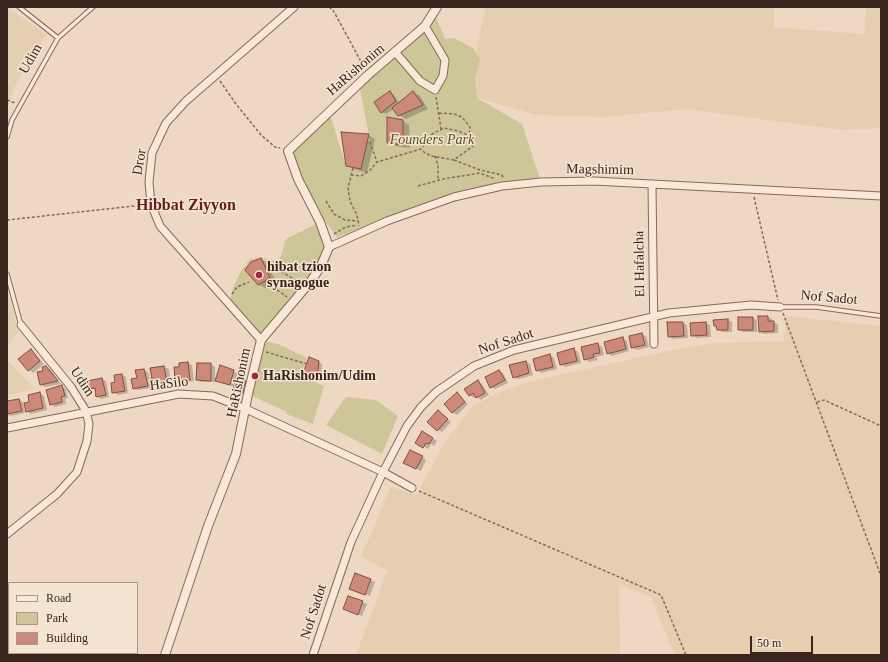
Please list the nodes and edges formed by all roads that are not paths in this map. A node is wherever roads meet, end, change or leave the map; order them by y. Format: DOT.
graph roads {
  1 [pos="20,7"];
  2 [pos="93,7"];
  3 [pos="294,7"];
  4 [pos="437,7"];
  5 [pos="425,26"];
  6 [pos="58,38"];
  7 [pos="396,53"];
  8 [pos="7,137"];
  9 [pos="652,184"];
  10 [pos="881,196"];
  11 [pos="329,247"];
  12 [pos="7,274"];
  13 [pos="780,307"];
  14 [pos="653,316"];
  15 [pos="881,316"];
  16 [pos="21,325"];
  17 [pos="261,340"];
  18 [pos="654,344"];
  19 [pos="246,409"];
  20 [pos="86,411"];
  21 [pos="7,428"];
  22 [pos="383,472"];
  23 [pos="412,488"];
  24 [pos="7,534"];
  25 [pos="165,655"];
  26 [pos="313,655"];
  1 -- 6 [label="lane"];
  2 -- 6 [label="lane, Udim"];
  3 -- 17 [label="street, Dror"];
  4 -- 5 [label="street, HaRishonim"];
  5 -- 7 [label="street, HaRishonim"];
  5 -- 7 [label="street"];
  6 -- 8 [label="lane, Udim"];
  7 -- 11 [label="street, HaRishonim"];
  9 -- 10 [label="street, Magshimim"];
  9 -- 11 [label="street, Magshimim"];
  9 -- 14 [label="street, El Hafalcha"];
  11 -- 17 [label="street, HaRishonim"];
  12 -- 16 [label="lane, Udim"];
  13 -- 14 [label="street, Nof Sadot"];
  13 -- 15 [label="lane, Nof Sadot"];
  14 -- 18 [label="street, El Hafalcha"];
  14 -- 22 [label="street, Nof Sadot"];
  16 -- 20 [label="street, Udim"];
  17 -- 19 [label="street, HaRishonim"];
  19 -- 20 [label="street, HaSilo"];
  19 -- 22 [label="street, HaSilo"];
  19 -- 25 [label="street, HaRishonim"];
  20 -- 21 [label="street, HaSilo"];
  20 -- 24 [label="street, Udim"];
  22 -- 23 [label="street, HaSilo"];
  22 -- 26 [label="street, Nof Sadot"];
}
